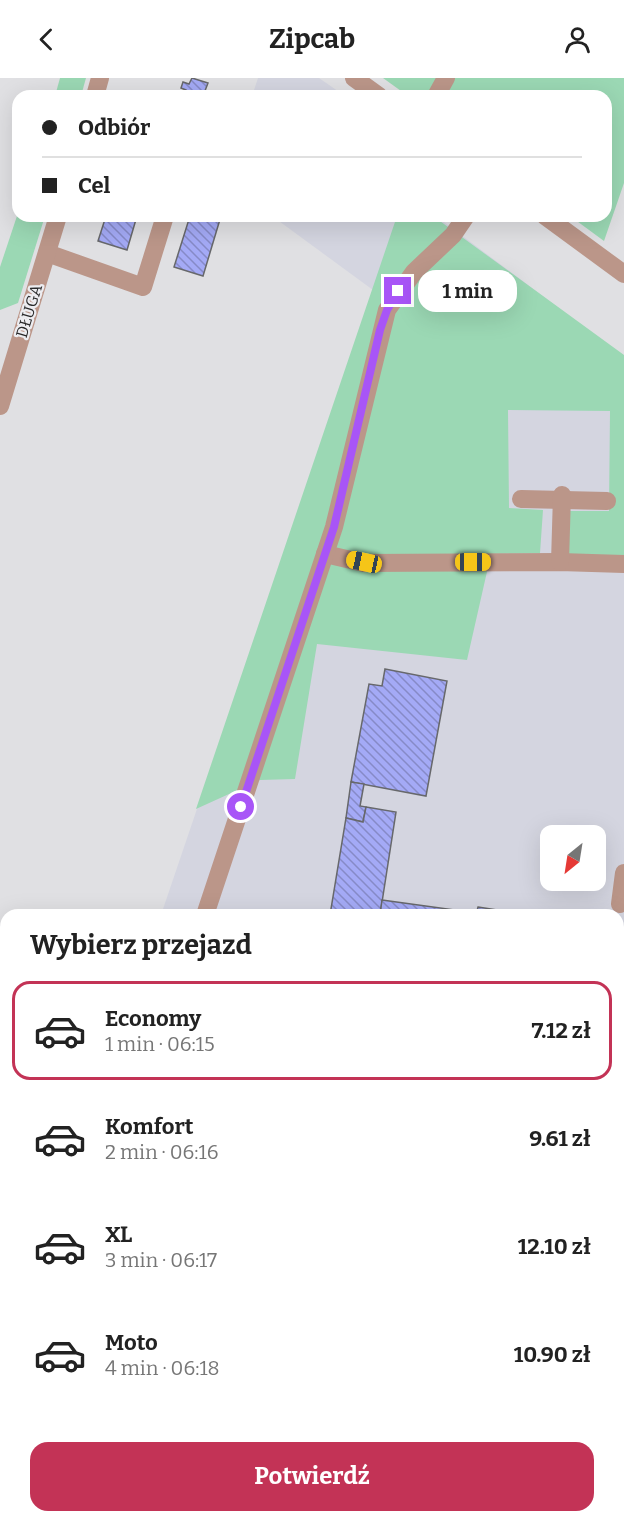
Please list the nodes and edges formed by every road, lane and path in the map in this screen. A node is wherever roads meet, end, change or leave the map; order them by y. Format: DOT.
graph roads {
  1 [pos="354,78"];
  2 [pos="371,90"];
  3 [pos="56,222"];
  4 [pos="163,222"];
  5 [pos="462,222"];
  6 [pos="553,222"];
  7 [pos="47,253"];
  8 [pos="624,274"];
  9 [pos="0,406"];
  10 [pos="562,498"];
  11 [pos="521,500"];
  12 [pos="607,501"];
  13 [pos="325,554"];
  14 [pos="560,562"];
  15 [pos="624,564"];
  16 [pos="624,873"];
  17 [pos="620,904"];
  18 [pos="207,909"];
  1 -- 2 [label="street"];
  3 -- 7 [label="street, DŁUGA"];
  4 -- 7 [label="street"];
  5 -- 13 [label="street"];
  6 -- 8 [label="street"];
  7 -- 9 [label="street, DŁUGA"];
  10 -- 11 [label="street"];
  10 -- 12 [label="street"];
  10 -- 14 [label="street"];
  13 -- 14 [label="street"];
  13 -- 18 [label="street"];
  14 -- 15 [label="street"];
  16 -- 17 [label="street"];
}
